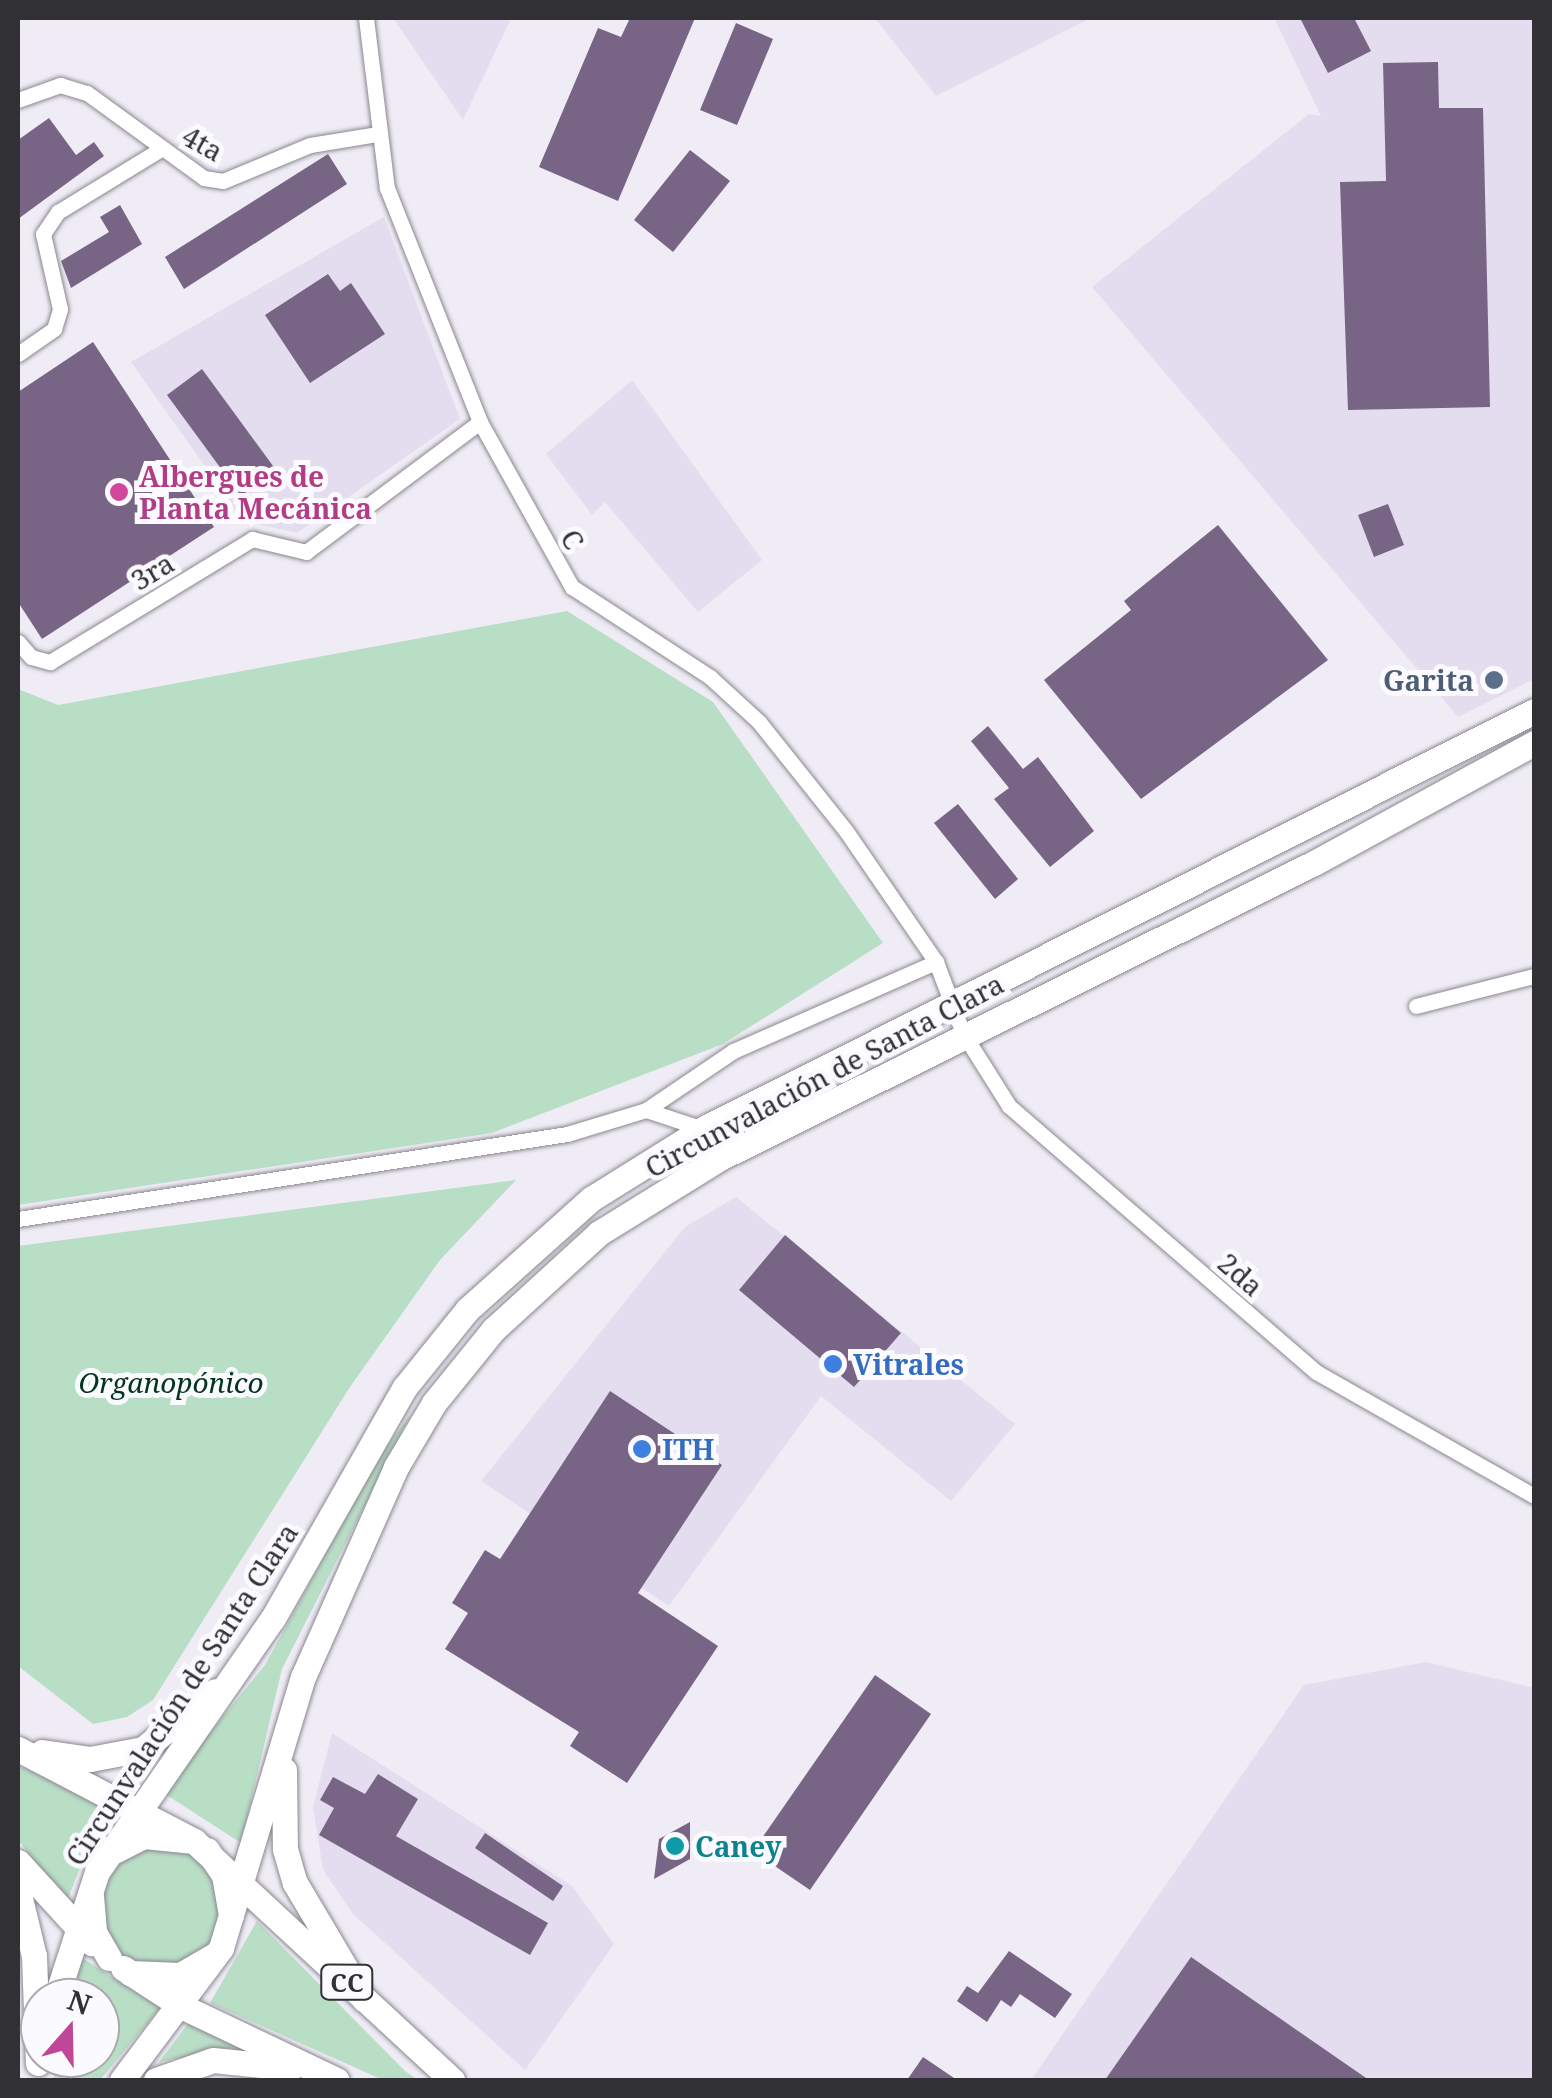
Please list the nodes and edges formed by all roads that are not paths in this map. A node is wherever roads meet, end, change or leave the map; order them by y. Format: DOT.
graph roads {
  1 [pos="366,18"];
  2 [pos="18,100"];
  3 [pos="378,134"];
  4 [pos="162,149"];
  5 [pos="18,354"];
  6 [pos="480,422"];
  7 [pos="18,642"];
  8 [pos="1534,711"];
  9 [pos="1534,745"];
  10 [pos="936,962"];
  11 [pos="1534,976"];
  12 [pos="1416,1006"];
  13 [pos="953,1007"];
  14 [pos="963,1033"];
  15 [pos="646,1110"];
  16 [pos="703,1129"];
  17 [pos="18,1218"];
  18 [pos="1534,1496"];
  19 [pos="233,1674"];
  20 [pos="285,1738"];
  21 [pos="18,1746"];
  22 [pos="140,1809"];
  23 [pos="200,1846"];
  24 [pos="18,1862"];
  25 [pos="100,1867"];
  26 [pos="244,1881"];
  27 [pos="18,1890"];
  28 [pos="76,1928"];
  29 [pos="225,1941"];
  30 [pos="120,1966"];
  31 [pos="35,1978"];
  32 [pos="62,1978"];
  33 [pos="364,1999"];
  34 [pos="183,2007"];
  35 [pos="330,2077"];
  36 [pos="122,2080"];
  37 [pos="156,2080"];
  38 [pos="452,2080"];
  1 -- 3 [label="street, C"];
  2 -- 4 [label="street, 4ta"];
  3 -- 4 [label="street, 4ta"];
  3 -- 6 [label="street, C"];
  4 -- 5 [label="street"];
  6 -- 7 [label="street, 3ra"];
  6 -- 10 [label="street, C"];
  8 -- 13 [label="main road, Circunvalación de Santa Clara"];
  9 -- 14 [label="main road, Circunvalación de Santa Clara"];
  10 -- 13 [label="street, C"];
  10 -- 15 [label="street"];
  11 -- 12 [label="street"];
  13 -- 14 [label="street, 2da"];
  13 -- 16 [label="main road, Circunvalación de Santa Clara"];
  14 -- 18 [label="street, 2da"];
  14 -- 20 [label="main road, Circunvalación de Santa Clara"];
  15 -- 16 [label="street"];
  15 -- 17 [label="street"];
  16 -- 19 [label="main road, Circunvalación de Santa Clara"];
  19 -- 21 [label="main road"];
  19 -- 22 [label="main road, Circunvalación de Santa Clara"];
  20 -- 26 [label="main road, Circunvalación de Santa Clara"];
  20 -- 33 [label="main road"];
  21 -- 22 [label="main road, CC"];
  22 -- 23 [label="main road, CC"];
  22 -- 25 [label="main road, Circunvalación de Santa Clara"];
  23 -- 25 [label="main road"];
  23 -- 26 [label="main road, CC"];
  23 -- 29 [label="main road"];
  24 -- 28 [label="main road"];
  25 -- 28 [label="main road, Circunvalación de Santa Clara"];
  25 -- 30 [label="main road"];
  26 -- 29 [label="main road, Circunvalación de Santa Clara"];
  26 -- 33 [label="main road, CC"];
  27 -- 31 [label="main road"];
  28 -- 30 [label="main road"];
  28 -- 32 [label="main road, Circunvalación de Santa Clara"];
  29 -- 30 [label="main road"];
  29 -- 34 [label="main road, Circunvalación de Santa Clara"];
  30 -- 34 [label="main road"];
  33 -- 38 [label="main road, CC"];
  34 -- 35 [label="main road"];
  34 -- 36 [label="main road, Circunvalación de Santa Clara"];
  35 -- 37 [label="main road"];
}
